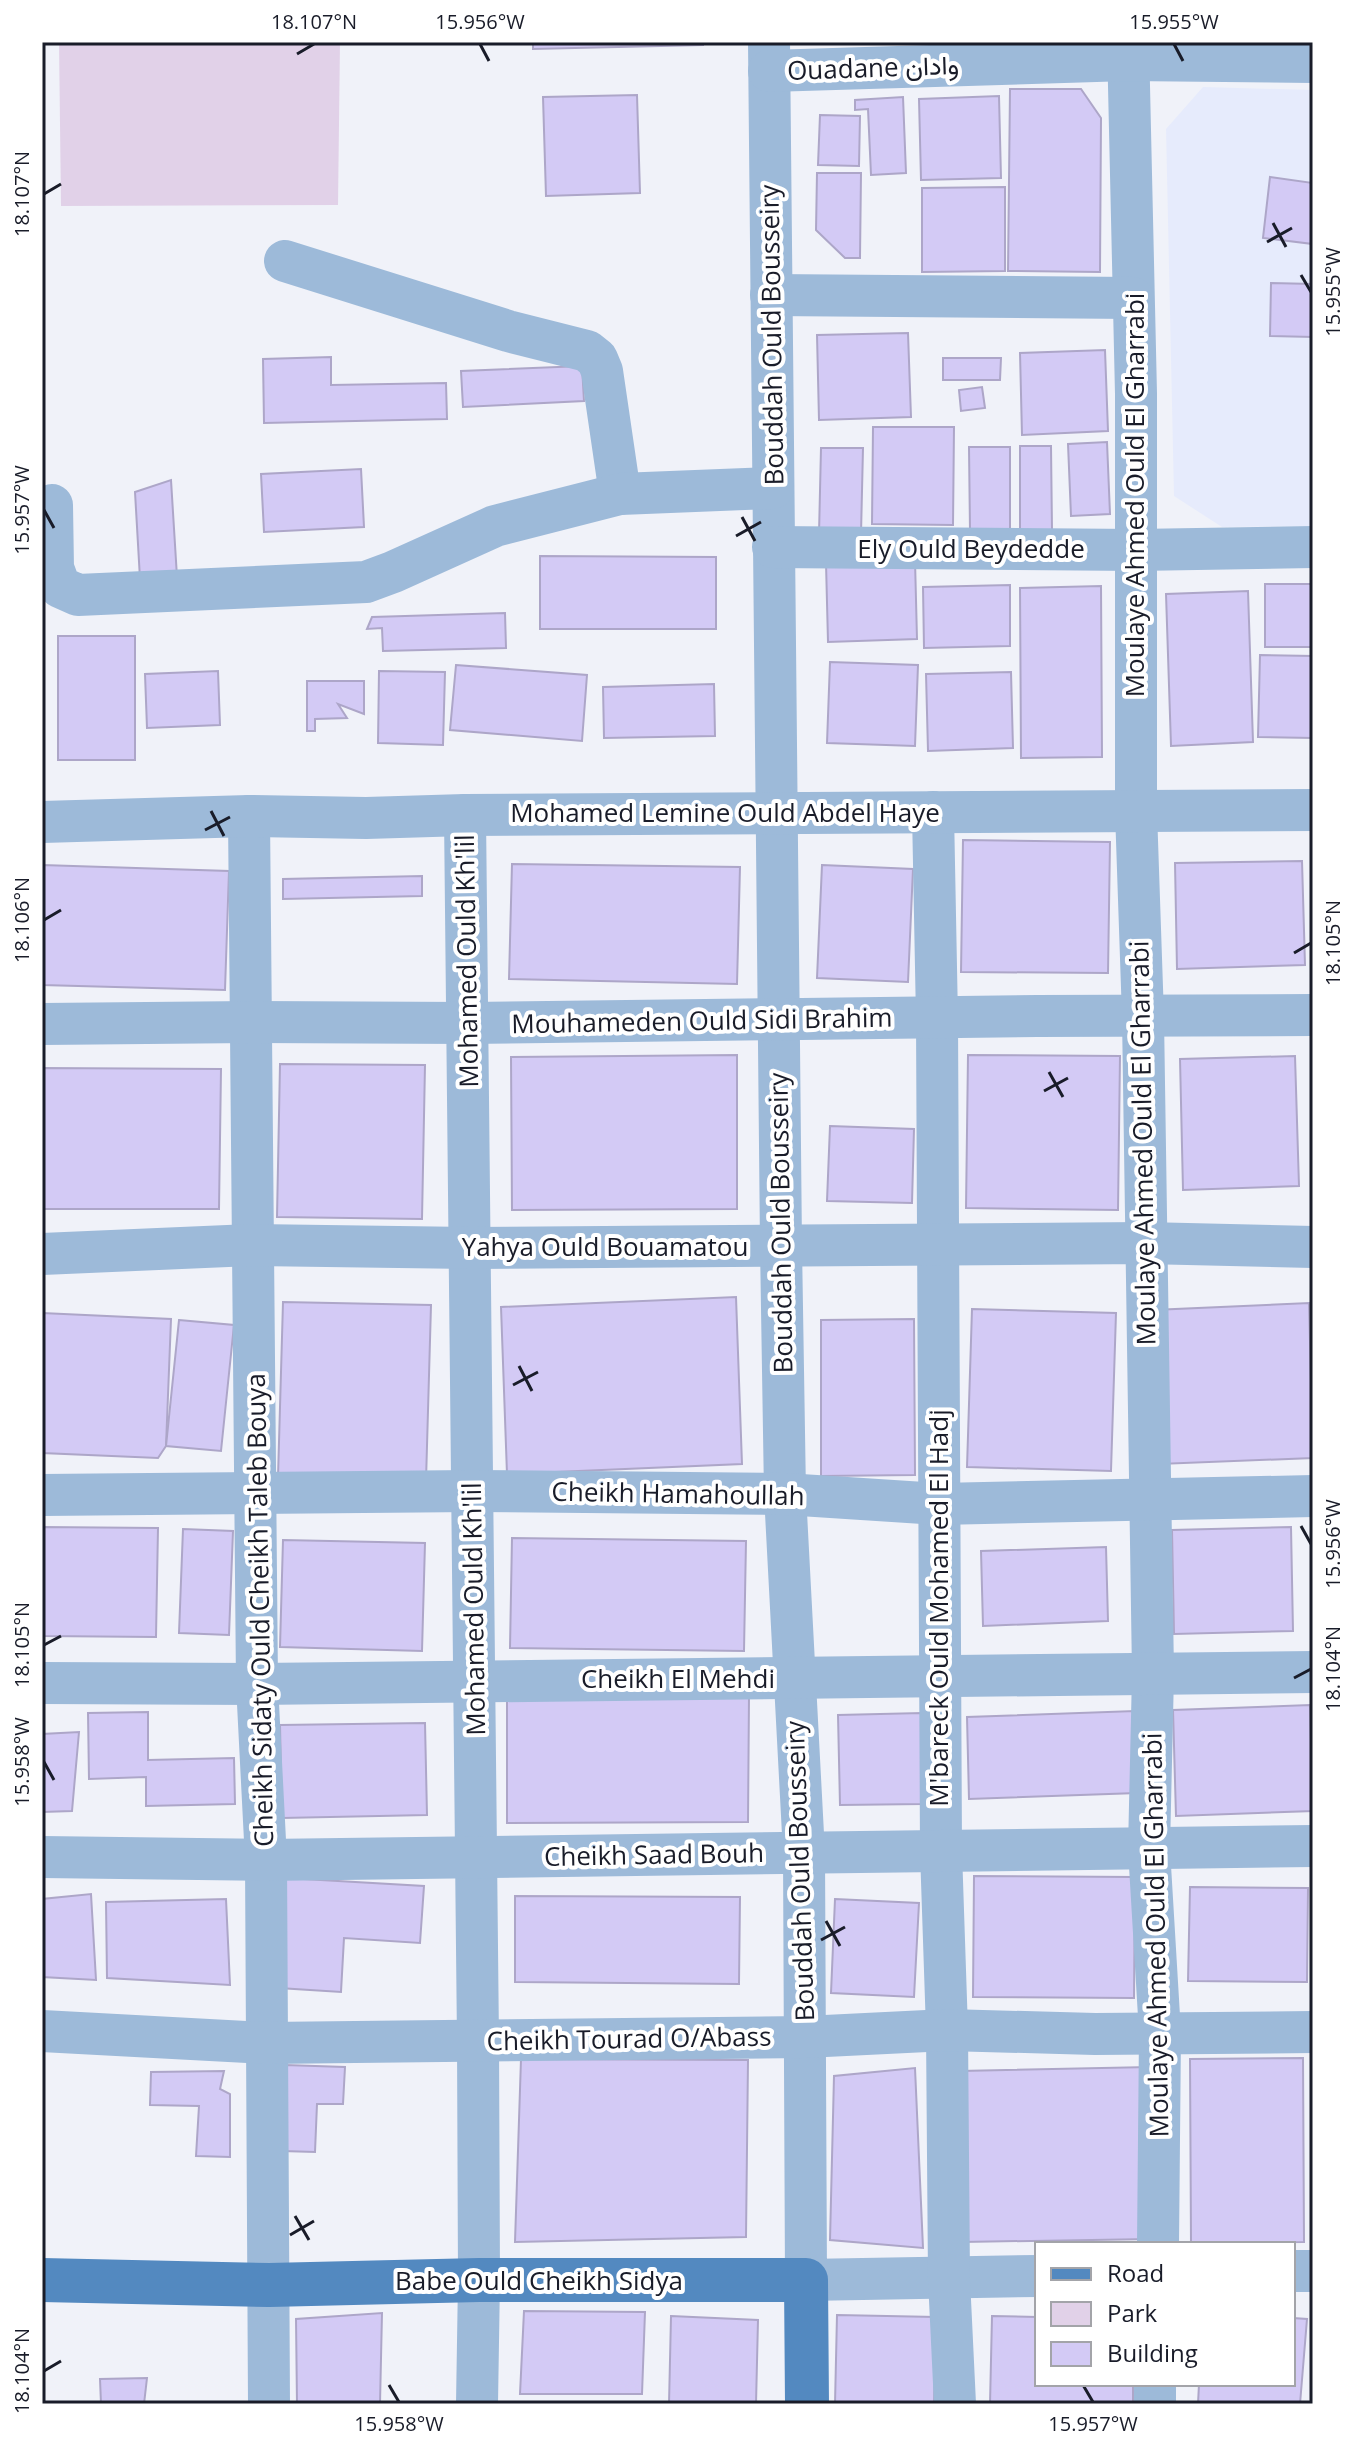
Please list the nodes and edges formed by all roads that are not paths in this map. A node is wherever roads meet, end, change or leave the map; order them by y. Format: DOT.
graph roads {
  1 [pos="1128,51"];
  2 [pos="769,56"];
  3 [pos="1313,62"];
  4 [pos="285,261"];
  5 [pos="771,295"];
  6 [pos="1133,298"];
  7 [pos="773,488"];
  8 [pos="620,494"];
  9 [pos="52,505"];
  10 [pos="773,547"];
  11 [pos="1313,547"];
  12 [pos="1137,550"];
  13 [pos="1313,810"];
  14 [pos="1136,811"];
  15 [pos="933,812"];
  16 [pos="777,813"];
  17 [pos="465,815"];
  18 [pos="249,816"];
  19 [pos="42,822"];
  20 [pos="1313,1016"];
  21 [pos="1143,1017"];
  22 [pos="937,1019"];
  23 [pos="779,1020"];
  24 [pos="251,1022"];
  25 [pos="469,1023"];
  26 [pos="42,1024"];
  27 [pos="1145,1243"];
  28 [pos="937,1244"];
  29 [pos="251,1245"];
  30 [pos="781,1246"];
  31 [pos="1313,1247"];
  32 [pos="470,1248"];
  33 [pos="42,1254"];
  34 [pos="473,1491"];
  35 [pos="256,1493"];
  36 [pos="785,1494"];
  37 [pos="42,1495"];
  38 [pos="1313,1496"];
  39 [pos="1150,1500"];
  40 [pos="939,1504"];
  41 [pos="1313,1672"];
  42 [pos="1153,1674"];
  43 [pos="940,1677"];
  44 [pos="794,1679"];
  45 [pos="474,1681"];
  46 [pos="42,1683"];
  47 [pos="257,1684"];
  48 [pos="1313,1846"];
  49 [pos="1149,1849"];
  50 [pos="941,1851"];
  51 [pos="804,1853"];
  52 [pos="42,1857"];
  53 [pos="476,1857"];
  54 [pos="266,1860"];
  55 [pos="947,2030"];
  56 [pos="42,2031"];
  57 [pos="1313,2032"];
  58 [pos="1160,2033"];
  59 [pos="805,2037"];
  60 [pos="478,2041"];
  61 [pos="267,2043"];
  62 [pos="1158,2242"];
  63 [pos="1035,2276"];
  64 [pos="949,2279"];
  65 [pos="42,2280"];
  66 [pos="479,2280"];
  67 [pos="806,2280"];
  68 [pos="269,2285"];
  69 [pos="269,2404"];
  70 [pos="477,2404"];
  71 [pos="807,2404"];
  72 [pos="955,2404"];
  1 -- 2 [label="street, Ouadane وادان"];
  1 -- 3 [label="street, Ouadane وادان"];
  1 -- 6 [label="street, Moulaye Ahmed Ould El Gharrabi"];
  2 -- 5 [label="street, Bouddah Ould Bousseiry"];
  4 -- 8 [label="street"];
  5 -- 6 [label="street"];
  5 -- 7 [label="street, Bouddah Ould Bousseiry"];
  6 -- 12 [label="street, Moulaye Ahmed Ould El Gharrabi"];
  7 -- 8 [label="street"];
  7 -- 10 [label="street, Bouddah Ould Bousseiry"];
  8 -- 9 [label="street"];
  10 -- 12 [label="street, Ely Ould Beydedde"];
  10 -- 16 [label="street, Bouddah Ould Bousseiry"];
  11 -- 12 [label="street, Ely Ould Beydedde"];
  12 -- 14 [label="street, Moulaye Ahmed Ould El Gharrabi"];
  13 -- 14 [label="street, Mohamed Lemine Ould Abdel Haye"];
  14 -- 15 [label="street, Mohamed Lemine Ould Abdel Haye"];
  14 -- 21 [label="street, Moulaye Ahmed Ould El Gharrabi"];
  15 -- 16 [label="street, Mohamed Lemine Ould Abdel Haye"];
  15 -- 22 [label="street, M'bareck Ould Mohamed El Hadj"];
  16 -- 17 [label="street, Mohamed Lemine Ould Abdel Haye"];
  16 -- 23 [label="street, Bouddah Ould Bousseiry"];
  17 -- 18 [label="street, Mohamed Lemine Ould Abdel Haye"];
  17 -- 25 [label="street, Mohamed Ould Kh'lil"];
  18 -- 19 [label="street, Mohamed Lemine Ould Abdel Haye"];
  18 -- 24 [label="street, Cheikh Sidaty Ould Cheikh Taleb Bouya"];
  20 -- 21 [label="street, Mouhameden Ould Sidi Brahim"];
  21 -- 22 [label="street, Mouhameden Ould Sidi Brahim"];
  21 -- 27 [label="street, Moulaye Ahmed Ould El Gharrabi"];
  22 -- 23 [label="street, Mouhameden Ould Sidi Brahim"];
  22 -- 28 [label="street, M'bareck Ould Mohamed El Hadj"];
  23 -- 25 [label="street, Mouhameden Ould Sidi Brahim"];
  23 -- 30 [label="street, Bouddah Ould Bousseiry"];
  24 -- 25 [label="street, Mouhameden Ould Sidi Brahim"];
  24 -- 26 [label="street, Mouhameden Ould Sidi Brahim"];
  24 -- 29 [label="street, Cheikh Sidaty Ould Cheikh Taleb Bouya"];
  25 -- 32 [label="street, Mohamed Ould Kh'lil"];
  27 -- 28 [label="street, Yahya Ould Bouamatou"];
  27 -- 31 [label="street, Yahya Ould Bouamatou"];
  27 -- 39 [label="street, Moulaye Ahmed Ould El Gharrabi"];
  28 -- 30 [label="street, Yahya Ould Bouamatou"];
  28 -- 40 [label="street, M'bareck Ould Mohamed El Hadj"];
  29 -- 32 [label="street, Yahya Ould Bouamatou"];
  29 -- 33 [label="street, Yahya Ould Bouamatou"];
  29 -- 35 [label="street, Cheikh Sidaty Ould Cheikh Taleb Bouya"];
  30 -- 32 [label="street, Yahya Ould Bouamatou"];
  30 -- 36 [label="street, Bouddah Ould Bousseiry"];
  32 -- 34 [label="street, Mohamed Ould Kh'lil"];
  34 -- 35 [label="street, Cheikh Hamahoullah"];
  34 -- 36 [label="street, Cheikh Hamahoullah"];
  34 -- 45 [label="street, Mohamed Ould Kh'lil"];
  35 -- 37 [label="street, Cheikh Hamahoullah"];
  35 -- 47 [label="street, Cheikh Sidaty Ould Cheikh Taleb Bouya"];
  36 -- 40 [label="street, Cheikh Hamahoullah"];
  36 -- 44 [label="street, Bouddah Ould Bousseiry"];
  38 -- 39 [label="street, Cheikh Hamahoullah"];
  39 -- 40 [label="street, Cheikh Hamahoullah"];
  39 -- 42 [label="street, Moulaye Ahmed Ould El Gharrabi"];
  40 -- 43 [label="street, M'bareck Ould Mohamed El Hadj"];
  41 -- 42 [label="street, Cheikh El Mehdi"];
  42 -- 43 [label="street, Cheikh El Mehdi"];
  42 -- 49 [label="street, Moulaye Ahmed Ould El Gharrabi"];
  43 -- 44 [label="street, Cheikh El Mehdi"];
  43 -- 50 [label="street, M'bareck Ould Mohamed El Hadj"];
  44 -- 45 [label="street, Cheikh El Mehdi"];
  44 -- 51 [label="street, Bouddah Ould Bousseiry"];
  45 -- 47 [label="street, Cheikh El Mehdi"];
  45 -- 53 [label="street, Mohamed Ould Kh'lil"];
  46 -- 47 [label="street, Cheikh El Mehdi"];
  47 -- 54 [label="street, Cheikh Sidaty Ould Cheikh Taleb Bouya"];
  48 -- 49 [label="street, Cheikh Saad Bouh"];
  49 -- 50 [label="street, Cheikh Saad Bouh"];
  49 -- 58 [label="street, Moulaye Ahmed Ould El Gharrabi"];
  50 -- 51 [label="street, Cheikh Saad Bouh"];
  50 -- 55 [label="street, M'bareck Ould Mohamed El Hadj"];
  51 -- 53 [label="street, Cheikh Saad Bouh"];
  51 -- 59 [label="street, Bouddah Ould Bousseiry"];
  52 -- 54 [label="street, Cheikh Saad Bouh"];
  53 -- 54 [label="street, Cheikh Saad Bouh"];
  53 -- 60 [label="street, Mohamed Ould Kh'lil"];
  54 -- 61 [label="street, Cheikh Sidaty Ould Cheikh Taleb Bouya"];
  55 -- 58 [label="street, Cheikh Tourad O/Abass"];
  55 -- 59 [label="street, Cheikh Tourad O/Abass"];
  55 -- 64 [label="street, M'bareck Ould Mohamed El Hadj"];
  56 -- 61 [label="street, Cheikh Tourad O/Abass"];
  57 -- 58 [label="street, Cheikh Tourad O/Abass"];
  58 -- 62 [label="street, Moulaye Ahmed Ould El Gharrabi"];
  59 -- 60 [label="street, Cheikh Tourad O/Abass"];
  59 -- 67 [label="street, Bouddah Ould Bousseiry"];
  60 -- 61 [label="street, Cheikh Tourad O/Abass"];
  60 -- 66 [label="street, Mohamed Ould Kh'lil"];
  61 -- 68 [label="street, Cheikh Sidaty Ould Cheikh Taleb Bouya"];
  63 -- 64 [label="street, Babe Ould Cheikh Sidya"];
  64 -- 67 [label="street, Babe Ould Cheikh Sidya"];
  64 -- 72 [label="street, M'bareck Ould Mohamed El Hadj"];
  65 -- 68 [label="main road, Babe Ould Cheikh Sidya"];
  66 -- 67 [label="main road, Babe Ould Cheikh Sidya"];
  66 -- 68 [label="main road, Babe Ould Cheikh Sidya"];
  66 -- 70 [label="street, Mohamed Ould Kh'lil"];
  67 -- 71 [label="main road, Bouddah Ould Bousseiry"];
  68 -- 69 [label="street, Cheikh Sidaty Ould Cheikh Taleb Bouya"];
}
